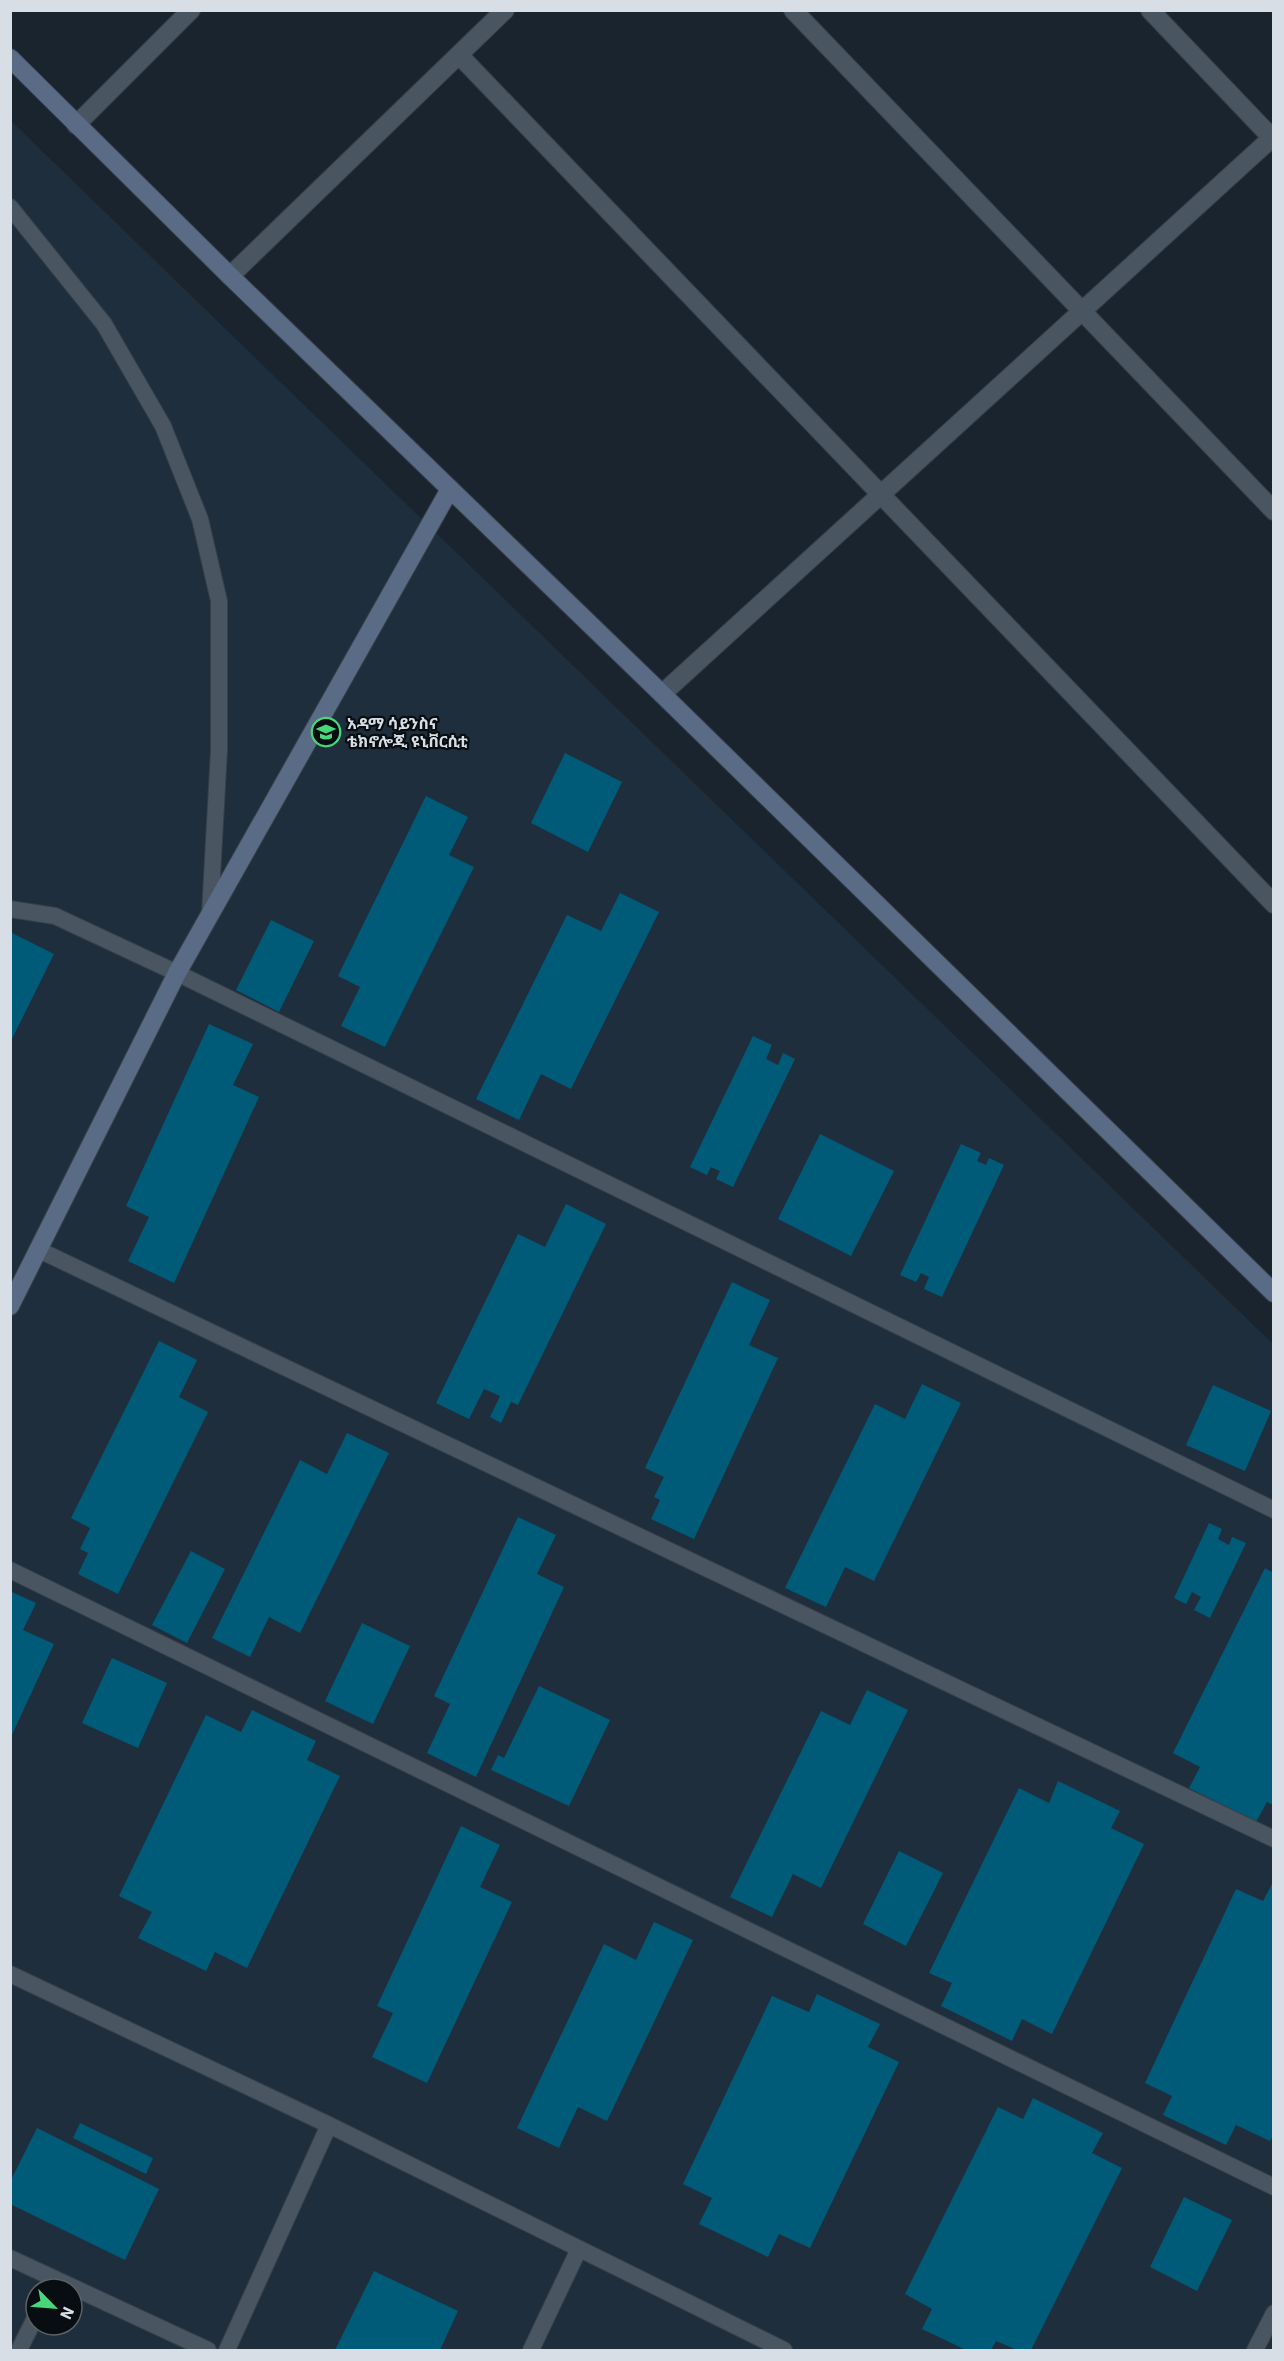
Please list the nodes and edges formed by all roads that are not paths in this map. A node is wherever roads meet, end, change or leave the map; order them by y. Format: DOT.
graph roads {
  1 [pos="191,10"];
  2 [pos="505,10"];
  3 [pos="793,10"];
  4 [pos="1150,10"];
  5 [pos="459,55"];
  6 [pos="10,58"];
  7 [pos="76,125"];
  8 [pos="1273,138"];
  9 [pos="10,207"];
  10 [pos="230,276"];
  11 [pos="1082,311"];
  12 [pos="450,489"];
  13 [pos="882,494"];
  14 [pos="1274,511"];
  15 [pos="662,694"];
  16 [pos="1274,904"];
  17 [pos="10,909"];
  18 [pos="210,913"];
  19 [pos="177,973"];
  20 [pos="39,1250"];
  21 [pos="1274,1293"];
  22 [pos="10,1306"];
  23 [pos="1274,1510"];
  24 [pos="10,1570"];
  25 [pos="1274,1839"];
  26 [pos="10,1974"];
  27 [pos="328,2125"];
  28 [pos="1274,2187"];
  29 [pos="579,2249"];
  30 [pos="10,2259"];
  31 [pos="40,2277"];
  32 [pos="84,2298"];
  33 [pos="1274,2313"];
  34 [pos="208,2350"];
  35 [pos="227,2350"];
  36 [pos="531,2350"];
  37 [pos="784,2350"];
  38 [pos="1255,2350"];
  1 -- 7 [label="street"];
  2 -- 5 [label="street"];
  3 -- 11 [label="street"];
  4 -- 8 [label="street"];
  5 -- 10 [label="street"];
  5 -- 13 [label="street"];
  6 -- 7 [label="street"];
  7 -- 10 [label="street"];
  8 -- 11 [label="street"];
  9 -- 18 [label="lane"];
  10 -- 12 [label="street"];
  11 -- 13 [label="street"];
  11 -- 14 [label="street"];
  12 -- 15 [label="street"];
  12 -- 18 [label="street"];
  13 -- 15 [label="street"];
  13 -- 16 [label="street"];
  15 -- 21 [label="street"];
  17 -- 19 [label="lane"];
  18 -- 19 [label="street"];
  19 -- 20 [label="street"];
  19 -- 23 [label="lane"];
  20 -- 22 [label="street"];
  20 -- 25 [label="lane"];
  24 -- 28 [label="lane"];
  26 -- 27 [label="lane"];
  27 -- 29 [label="lane"];
  27 -- 35 [label="lane"];
  29 -- 36 [label="lane"];
  29 -- 37 [label="lane"];
  30 -- 31 [label="lane"];
  32 -- 34 [label="lane"];
  33 -- 38 [label="lane"];
}
